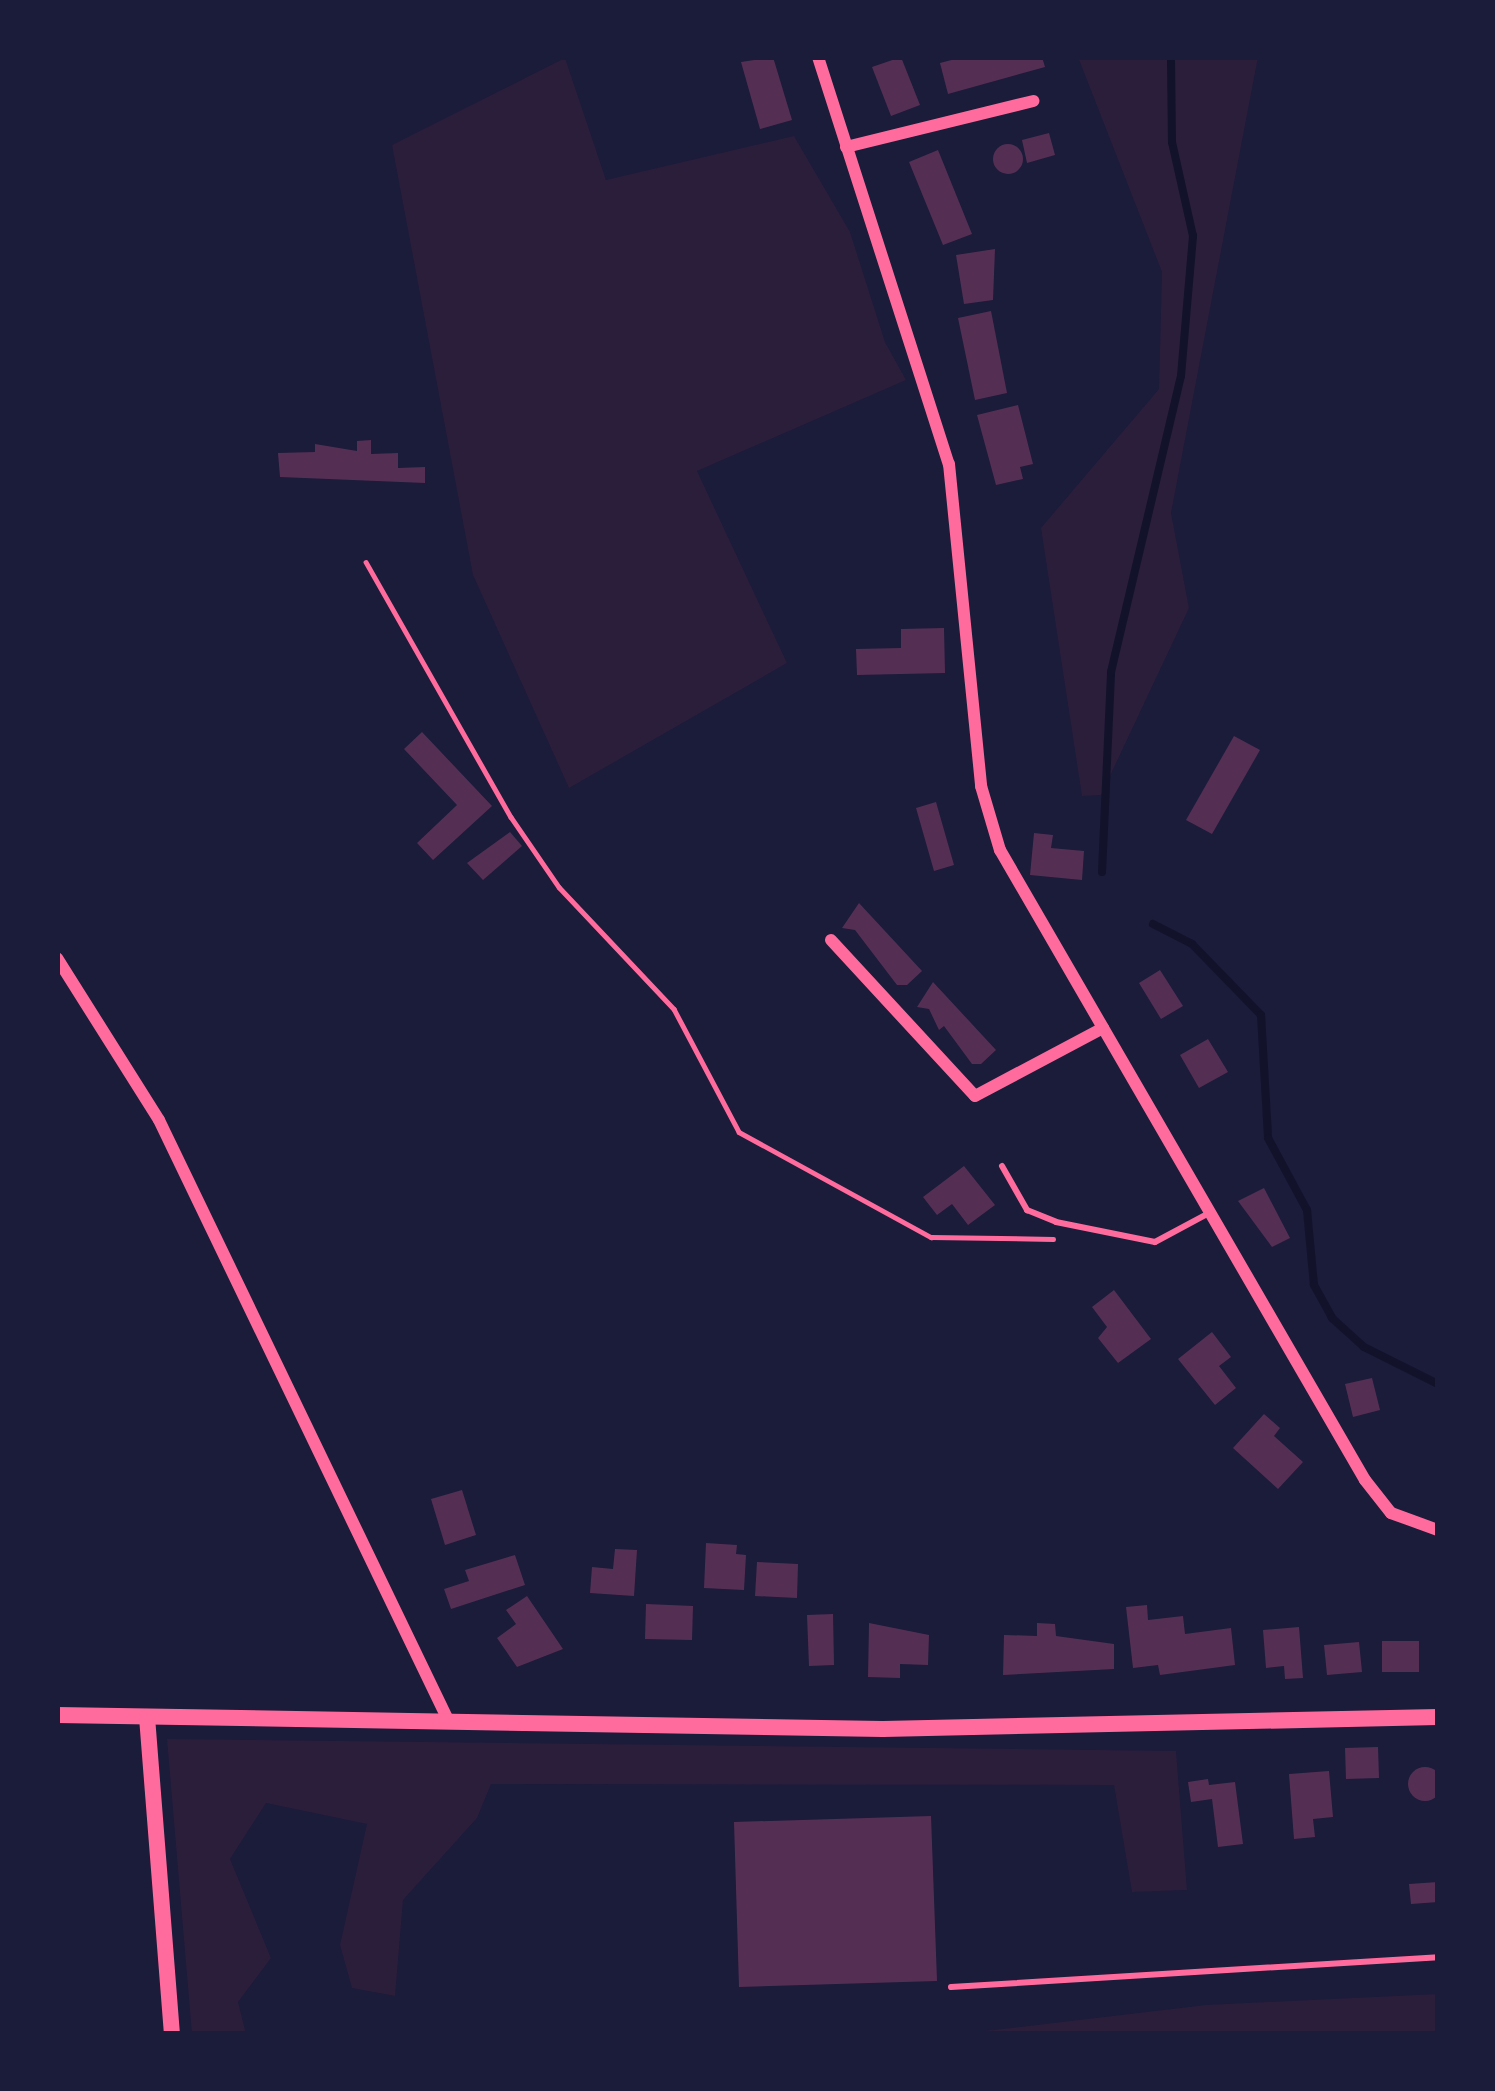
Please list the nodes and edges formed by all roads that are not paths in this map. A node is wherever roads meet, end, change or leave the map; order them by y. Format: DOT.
graph roads {
  1 [pos="834,57"];
  2 [pos="818,59"];
  3 [pos="1033,101"];
  4 [pos="846,147"];
  5 [pos="831,940"];
  6 [pos="57,958"];
  7 [pos="1103,1028"];
  8 [pos="1002,1166"];
  9 [pos="1210,1212"];
  10 [pos="1438,1530"];
  11 [pos="57,1715"];
  12 [pos="147,1717"];
  13 [pos="447,1718"];
  14 [pos="1438,1718"];
  15 [pos="1438,1957"];
  16 [pos="952,1987"];
  17 [pos="172,2034"];
  1 -- 2 [label="street"];
  2 -- 4 [label="street"];
  3 -- 4 [label="street"];
  4 -- 7 [label="street"];
  5 -- 7 [label="street"];
  6 -- 13 [label="street"];
  7 -- 9 [label="street"];
  8 -- 9 [label="lane"];
  9 -- 10 [label="street"];
  11 -- 12 [label="street"];
  12 -- 13 [label="street"];
  12 -- 17 [label="street"];
  13 -- 14 [label="street"];
  15 -- 16 [label="lane"];
}
